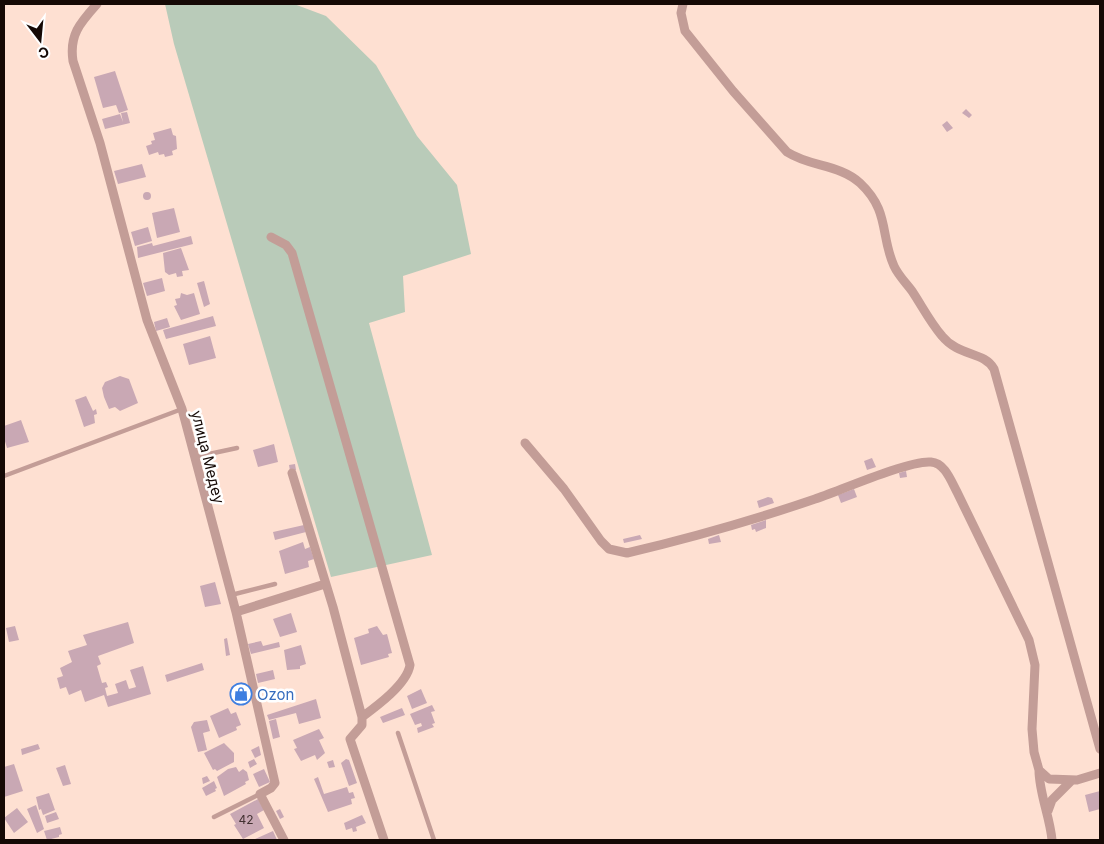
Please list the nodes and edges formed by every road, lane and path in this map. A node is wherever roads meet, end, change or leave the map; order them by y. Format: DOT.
graph roads {
  1 [pos="96,4"];
  2 [pos="683,4"];
  3 [pos="272,237"];
  4 [pos="182,409"];
  5 [pos="525,443"];
  6 [pos="237,448"];
  7 [pos="194,458"];
  8 [pos="292,473"];
  9 [pos="4,476"];
  10 [pos="275,584"];
  11 [pos="325,584"];
  12 [pos="231,595"];
  13 [pos="236,612"];
  14 [pos="362,717"];
  15 [pos="398,733"];
  16 [pos="1100,749"];
  17 [pos="1039,770"];
  18 [pos="1100,773"];
  19 [pos="1072,780"];
  20 [pos="260,794"];
  21 [pos="1048,812"];
  22 [pos="214,817"];
  23 [pos="284,840"];
  24 [pos="384,840"];
  25 [pos="434,840"];
  26 [pos="1052,840"];
  1 -- 4 [label="street, улица Медеу"];
  2 -- 16 [label="street"];
  3 -- 14 [label="street"];
  4 -- 7 [label="street, улица Медеу"];
  4 -- 9 [label="lane"];
  5 -- 17 [label="street"];
  6 -- 7 [label="lane"];
  7 -- 12 [label="street, улица Медеу"];
  8 -- 11 [label="street"];
  10 -- 12 [label="lane"];
  11 -- 13 [label="street"];
  11 -- 14 [label="street"];
  12 -- 13 [label="street, улица Медеу"];
  13 -- 20 [label="street, улица Медеу"];
  14 -- 24 [label="street"];
  15 -- 25 [label="lane"];
  17 -- 19 [label="street"];
  17 -- 21 [label="street"];
  18 -- 19 [label="street"];
  19 -- 21 [label="street"];
  20 -- 22 [label="lane"];
  20 -- 23 [label="street"];
  21 -- 26 [label="street"];
}
